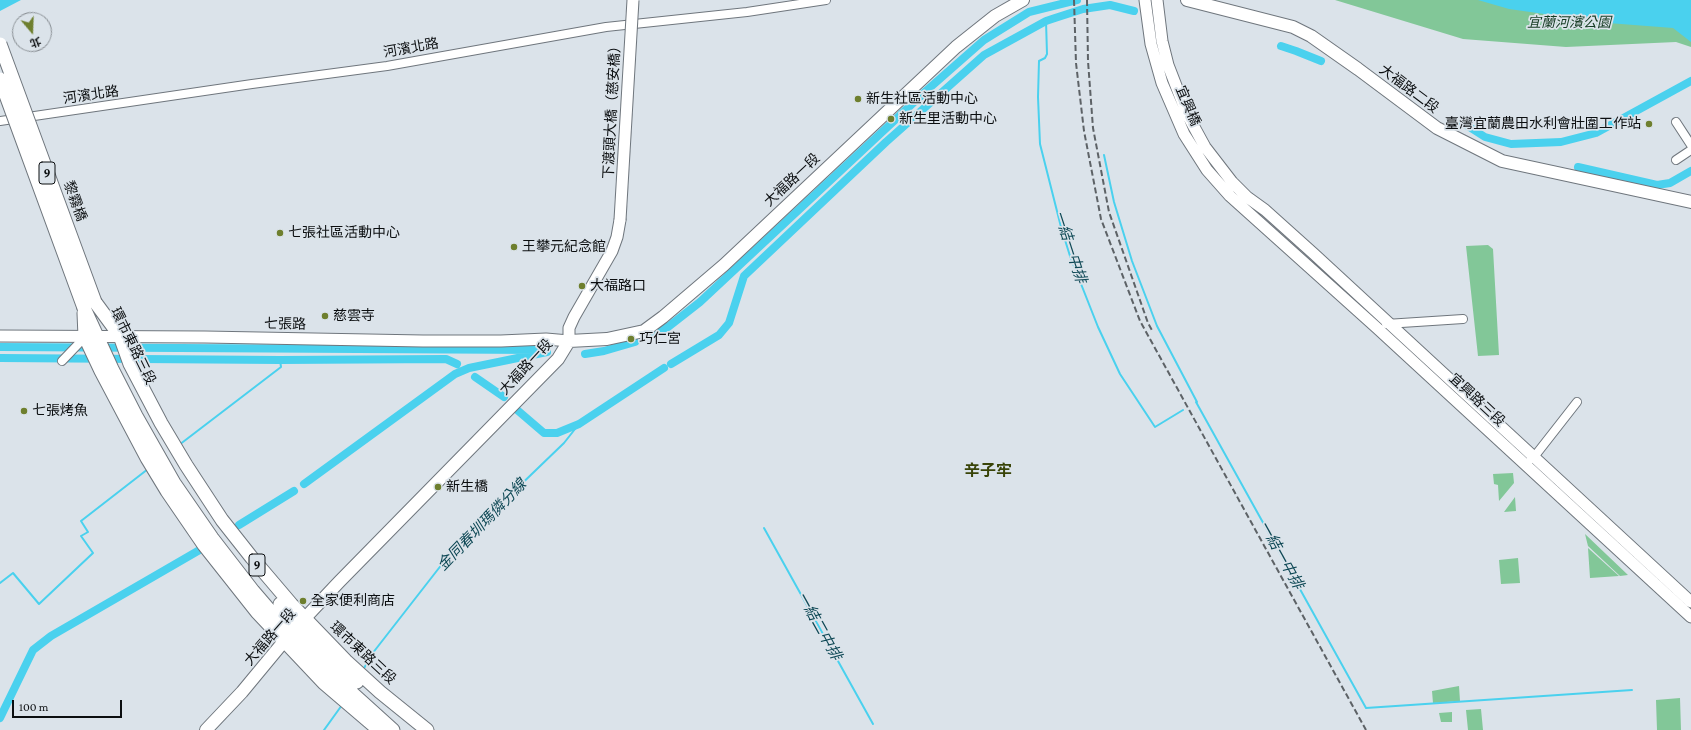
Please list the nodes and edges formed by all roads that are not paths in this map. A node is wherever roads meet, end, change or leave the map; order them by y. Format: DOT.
graph roads {
  1 [pos="633,0"];
  2 [pos="826,0"];
  3 [pos="1023,0"];
  4 [pos="1145,0"];
  5 [pos="1157,0"];
  6 [pos="1187,0"];
  7 [pos="0,44"];
  8 [pos="0,79"];
  9 [pos="0,121"];
  10 [pos="1676,122"];
  11 [pos="1691,145"];
  12 [pos="1691,150"];
  13 [pos="1676,160"];
  14 [pos="1244,201"];
  15 [pos="1691,202"];
  16 [pos="89,305"];
  17 [pos="1463,318"];
  18 [pos="1388,323"];
  19 [pos="1378,328"];
  20 [pos="0,336"];
  21 [pos="103,336"];
  22 [pos="569,341"];
  23 [pos="62,361"];
  24 [pos="117,367"];
  25 [pos="1577,402"];
  26 [pos="1534,457"];
  27 [pos="1523,463"];
  28 [pos="1691,602"];
  29 [pos="1691,617"];
  30 [pos="294,630"];
  31 [pos="206,730"];
  32 [pos="379,730"];
  33 [pos="393,730"];
  34 [pos="414,730"];
  35 [pos="427,730"];
  1 -- 22 [label="street, 下渡頭大橋（慈安橋）, bridge"];
  2 -- 9 [label="street, 河濱北路"];
  3 -- 22 [label="main road, 大福路一段"];
  4 -- 14 [label="street, 宜興橋"];
  5 -- 14 [label="street, 宜興橋"];
  6 -- 15 [label="main road, 大福路二段"];
  7 -- 16 [label="main road, 黎霧橋 / 9, bridge"];
  8 -- 16 [label="main road, 黎霧橋 / 9, bridge"];
  10 -- 11 [label="street"];
  12 -- 13 [label="street"];
  14 -- 18 [label="street, 宜興路三段"];
  14 -- 19 [label="street, 宜興路三段"];
  16 -- 21 [label="main road, 環市東路三段 / 9"];
  16 -- 21 [label="main road, 環市東路三段 / 9"];
  17 -- 18 [label="street"];
  18 -- 19 [label="street"];
  18 -- 26 [label="street, 宜興路三段"];
  19 -- 27 [label="street, 宜興路三段"];
  20 -- 21 [label="street, 七張路"];
  21 -- 22 [label="street, 七張路"];
  21 -- 23 [label="street"];
  21 -- 24 [label="main road, 環市東路三段 / 9"];
  21 -- 24 [label="main road, 環市東路三段 / 9"];
  22 -- 30 [label="main road, 大福路一段"];
  24 -- 30 [label="main road, 環市東路三段 / 9"];
  24 -- 30 [label="main road, 環市東路三段 / 9"];
  25 -- 26 [label="street"];
  26 -- 27 [label="street"];
  26 -- 28 [label="street, 宜興路三段"];
  27 -- 29 [label="street, 宜興路三段"];
  30 -- 31 [label="main road, 大福路一段"];
  30 -- 32 [label="main road, 環市東路三段 / 9"];
  30 -- 33 [label="main road, 環市東路三段 / 9"];
  30 -- 34 [label="main road, 環市東路三段 / 9"];
  30 -- 35 [label="main road, 環市東路三段 / 9"];
}
